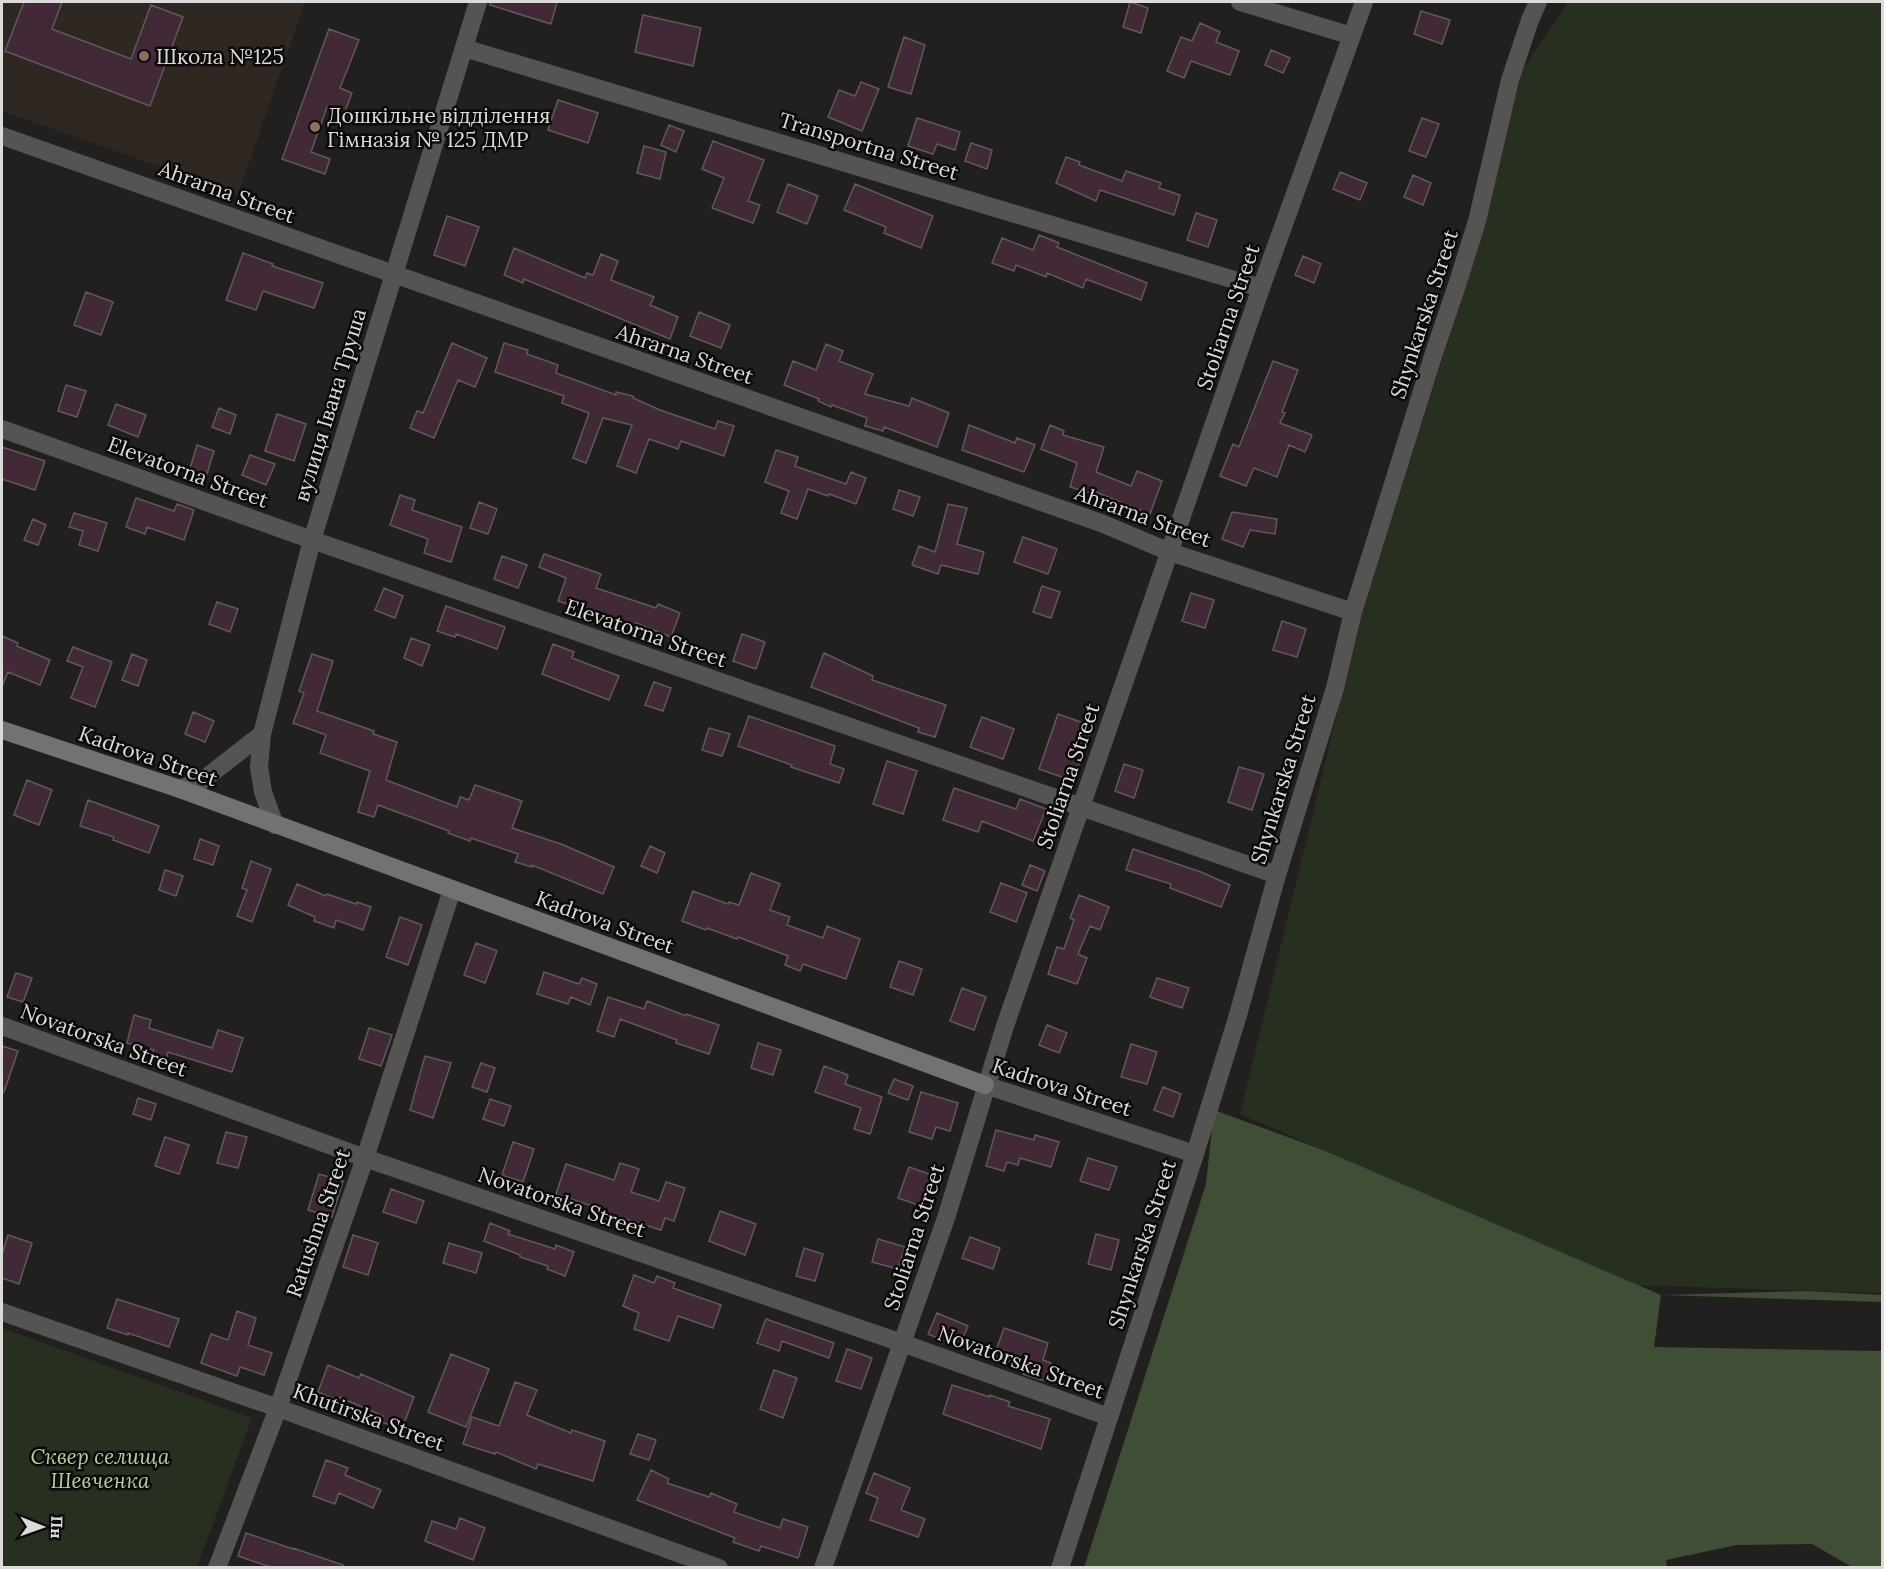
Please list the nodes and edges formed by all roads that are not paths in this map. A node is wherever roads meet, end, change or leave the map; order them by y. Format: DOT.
graph roads {
  1 [pos="478,2"];
  2 [pos="1240,2"];
  3 [pos="1364,2"];
  4 [pos="1538,2"];
  5 [pos="1352,36"];
  6 [pos="464,48"];
  7 [pos="2,135"];
  8 [pos="394,275"];
  9 [pos="1261,288"];
  10 [pos="2,429"];
  11 [pos="312,540"];
  12 [pos="1170,552"];
  13 [pos="1353,612"];
  14 [pos="262,734"];
  15 [pos="3,735"];
  16 [pos="180,789"];
  17 [pos="1081,808"];
  18 [pos="275,825"];
  19 [pos="1277,875"];
  20 [pos="452,890"];
  21 [pos="2,1026"];
  22 [pos="985,1085"];
  23 [pos="1195,1154"];
  24 [pos="365,1158"];
  25 [pos="2,1312"];
  26 [pos="902,1343"];
  27 [pos="278,1408"];
  28 [pos="1109,1417"];
  29 [pos="217,1568"];
  30 [pos="719,1568"];
  31 [pos="823,1568"];
  32 [pos="1060,1568"];
  1 -- 6 [label="street, вулиця Івана Труша"];
  2 -- 5 [label="street"];
  3 -- 5 [label="street, Stoliarna Street"];
  4 -- 13 [label="street, Shynkarska Street"];
  5 -- 9 [label="street, Stoliarna Street"];
  6 -- 8 [label="street, вулиця Івана Труша"];
  6 -- 9 [label="street, Transportna Street"];
  7 -- 8 [label="street, Ahrarna Street"];
  8 -- 11 [label="street, вулиця Івана Труша"];
  8 -- 12 [label="street, Ahrarna Street"];
  9 -- 12 [label="street, Stoliarna Street"];
  10 -- 11 [label="street, Elevatorna Street"];
  11 -- 14 [label="street, вулиця Івана Труша"];
  11 -- 17 [label="street, Elevatorna Street"];
  12 -- 13 [label="street, Ahrarna Street"];
  12 -- 17 [label="street, Stoliarna Street"];
  13 -- 19 [label="street, Shynkarska Street"];
  14 -- 16 [label="street"];
  14 -- 18 [label="street, вулиця Івана Труша"];
  15 -- 16 [label="street, Kadrova Street"];
  16 -- 18 [label="street, Kadrova Street"];
  17 -- 19 [label="street, Elevatorna Street"];
  17 -- 22 [label="street, Stoliarna Street"];
  18 -- 20 [label="street, Kadrova Street"];
  19 -- 23 [label="street, Shynkarska Street"];
  20 -- 22 [label="street, Kadrova Street"];
  20 -- 24 [label="street, Ratushna Street"];
  21 -- 24 [label="street, Novatorska Street"];
  22 -- 23 [label="street, Kadrova Street"];
  22 -- 26 [label="street, Stoliarna Street"];
  23 -- 28 [label="street, Shynkarska Street"];
  24 -- 26 [label="street, Novatorska Street"];
  24 -- 27 [label="street, Ratushna Street"];
  25 -- 27 [label="street, Khutirska Street"];
  26 -- 28 [label="street, Novatorska Street"];
  26 -- 31 [label="street, Stoliarna Street"];
  27 -- 29 [label="street, Ratushna Street"];
  27 -- 30 [label="street, Khutirska Street"];
  28 -- 32 [label="street, Shynkarska Street"];
}
